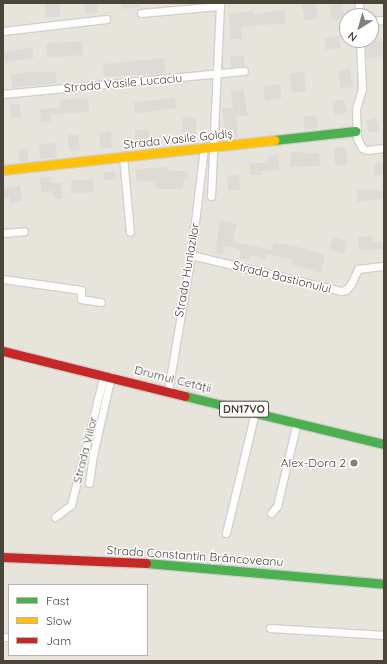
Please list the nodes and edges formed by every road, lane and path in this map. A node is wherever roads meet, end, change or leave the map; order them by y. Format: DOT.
graph roads {
  1 [pos="220,4"];
  2 [pos="140,13"];
  3 [pos="106,19"];
  4 [pos="3,31"];
  5 [pos="360,48"];
  6 [pos="244,71"];
  7 [pos="217,75"];
  8 [pos="3,94"];
  9 [pos="356,131"];
  10 [pos="214,147"];
  11 [pos="204,148"];
  12 [pos="384,148"];
  13 [pos="124,157"];
  14 [pos="3,170"];
  15 [pos="211,196"];
  16 [pos="24,231"];
  17 [pos="130,232"];
  18 [pos="3,233"];
  19 [pos="191,255"];
  20 [pos="384,266"];
  21 [pos="3,279"];
  22 [pos="101,302"];
  23 [pos="3,351"];
  24 [pos="107,376"];
  25 [pos="168,391"];
  26 [pos="255,412"];
  27 [pos="297,422"];
  28 [pos="384,444"];
  29 [pos="89,483"];
  30 [pos="271,514"];
  31 [pos="55,517"];
  32 [pos="226,533"];
  33 [pos="3,557"];
  34 [pos="384,584"];
  35 [pos="270,628"];
  36 [pos="384,635"];
  1 -- 2 [label="street"];
  1 -- 7 [label="street"];
  3 -- 4 [label="street"];
  5 -- 9 [label="street"];
  6 -- 7 [label="street, Strada Vasile Lucaciu"];
  7 -- 8 [label="street, Strada Vasile Lucaciu"];
  7 -- 10 [label="street"];
  9 -- 10 [label="main road, Strada Vasile Goldiș"];
  9 -- 12 [label="street"];
  10 -- 11 [label="main road, Strada Vasile Goldiș"];
  10 -- 15 [label="street"];
  11 -- 13 [label="main road, Strada Vasile Goldiș"];
  11 -- 19 [label="street, Strada Huniazilor"];
  13 -- 14 [label="main road, Strada Vasile Goldiș"];
  13 -- 17 [label="street"];
  16 -- 18 [label="street"];
  19 -- 20 [label="street, Strada Bastionului"];
  19 -- 25 [label="street, Strada Huniazilor"];
  21 -- 22 [label="street"];
  23 -- 24 [label="main road, Drumul Cetății / DN17VO"];
  24 -- 25 [label="main road, Drumul Cetății / DN17VO"];
  24 -- 29 [label="street"];
  24 -- 31 [label="street, Strada Viilor"];
  25 -- 26 [label="main road, Drumul Cetății / DN17VO"];
  26 -- 27 [label="main road, Drumul Cetății / DN17VO"];
  26 -- 32 [label="street"];
  27 -- 28 [label="main road, Drumul Cetății / DN17VO"];
  27 -- 30 [label="street"];
  33 -- 34 [label="main road, Strada Constantin Brâncoveanu"];
  35 -- 36 [label="street"];
}
